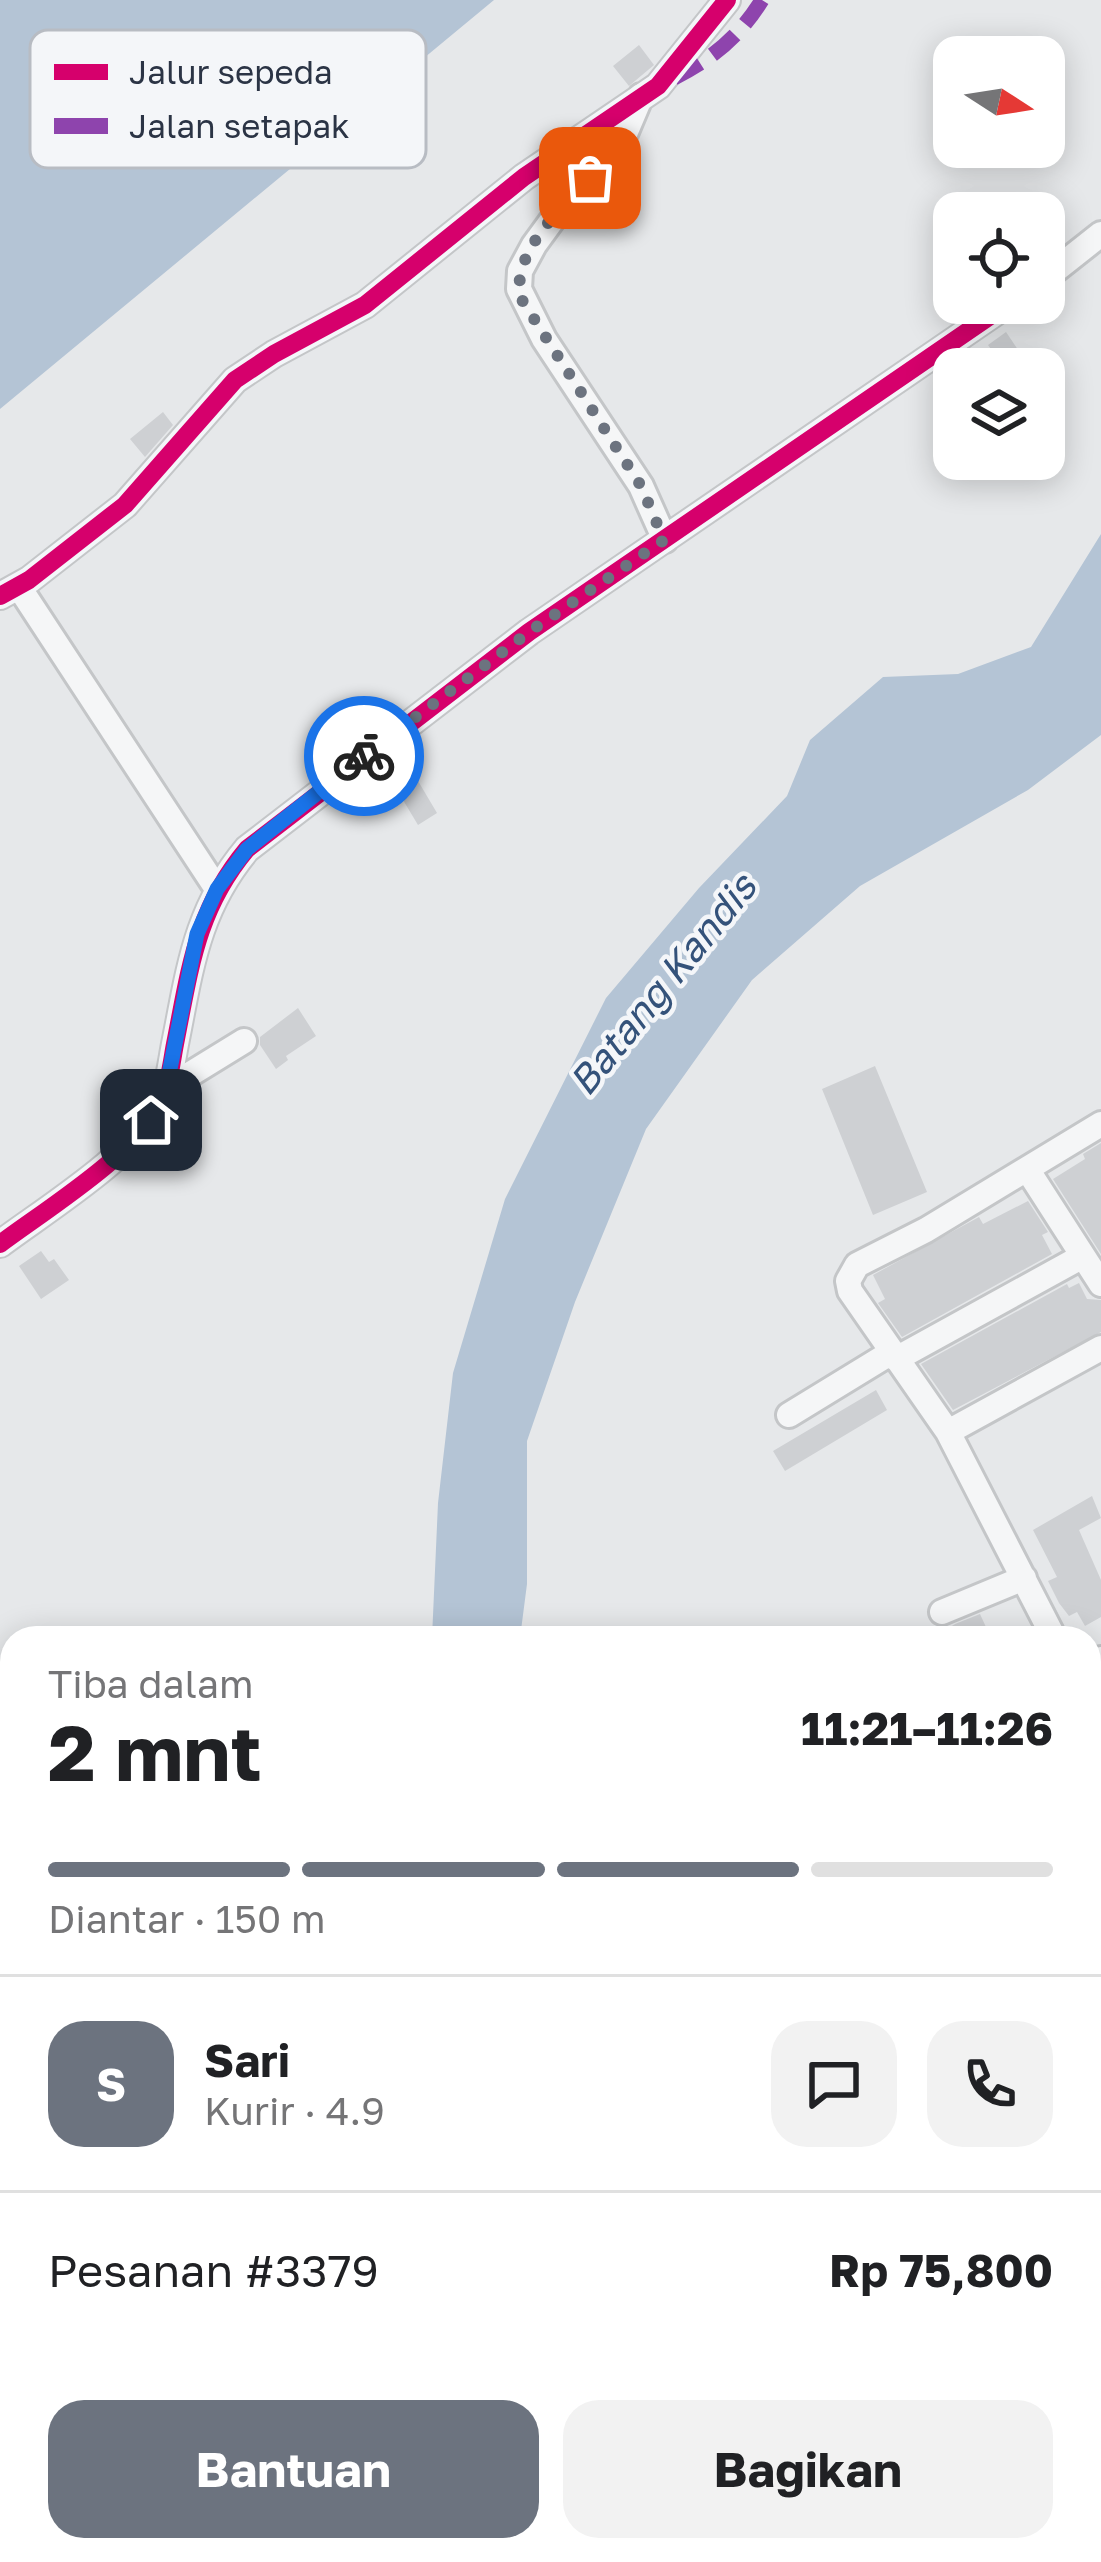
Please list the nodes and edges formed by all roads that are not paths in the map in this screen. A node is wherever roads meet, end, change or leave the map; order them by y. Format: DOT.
graph roads {
  1 [pos="727,0"];
  2 [pos="641,96"];
  3 [pos="1101,234"];
  4 [pos="1065,262"];
  5 [pos="979,324"];
  6 [pos="664,540"];
  7 [pos="10,591"];
  8 [pos="217,889"];
  9 [pos="244,1041"];
  10 [pos="166,1089"];
  11 [pos="1101,1124"];
  12 [pos="1027,1169"];
  13 [pos="0,1244"];
  14 [pos="1083,1256"];
  15 [pos="1101,1284"];
  16 [pos="1101,1348"];
  17 [pos="894,1356"];
  18 [pos="789,1414"];
  19 [pos="948,1432"];
  20 [pos="1024,1578"];
  21 [pos="942,1612"];
  22 [pos="1048,1626"];
  1 -- 2 [label="street"];
  2 -- 6 [label="street"];
  2 -- 7 [label="street"];
  3 -- 4 [label="street"];
  5 -- 6 [label="street"];
  6 -- 8 [label="street"];
  7 -- 8 [label="street"];
  8 -- 10 [label="street"];
  9 -- 10 [label="street"];
  10 -- 13 [label="street"];
  11 -- 12 [label="street"];
  12 -- 14 [label="street"];
  12 -- 17 [label="street"];
  14 -- 15 [label="street"];
  14 -- 17 [label="street"];
  16 -- 19 [label="street"];
  17 -- 18 [label="street"];
  17 -- 19 [label="street"];
  19 -- 20 [label="street"];
  20 -- 21 [label="street"];
  20 -- 22 [label="street"];
}
